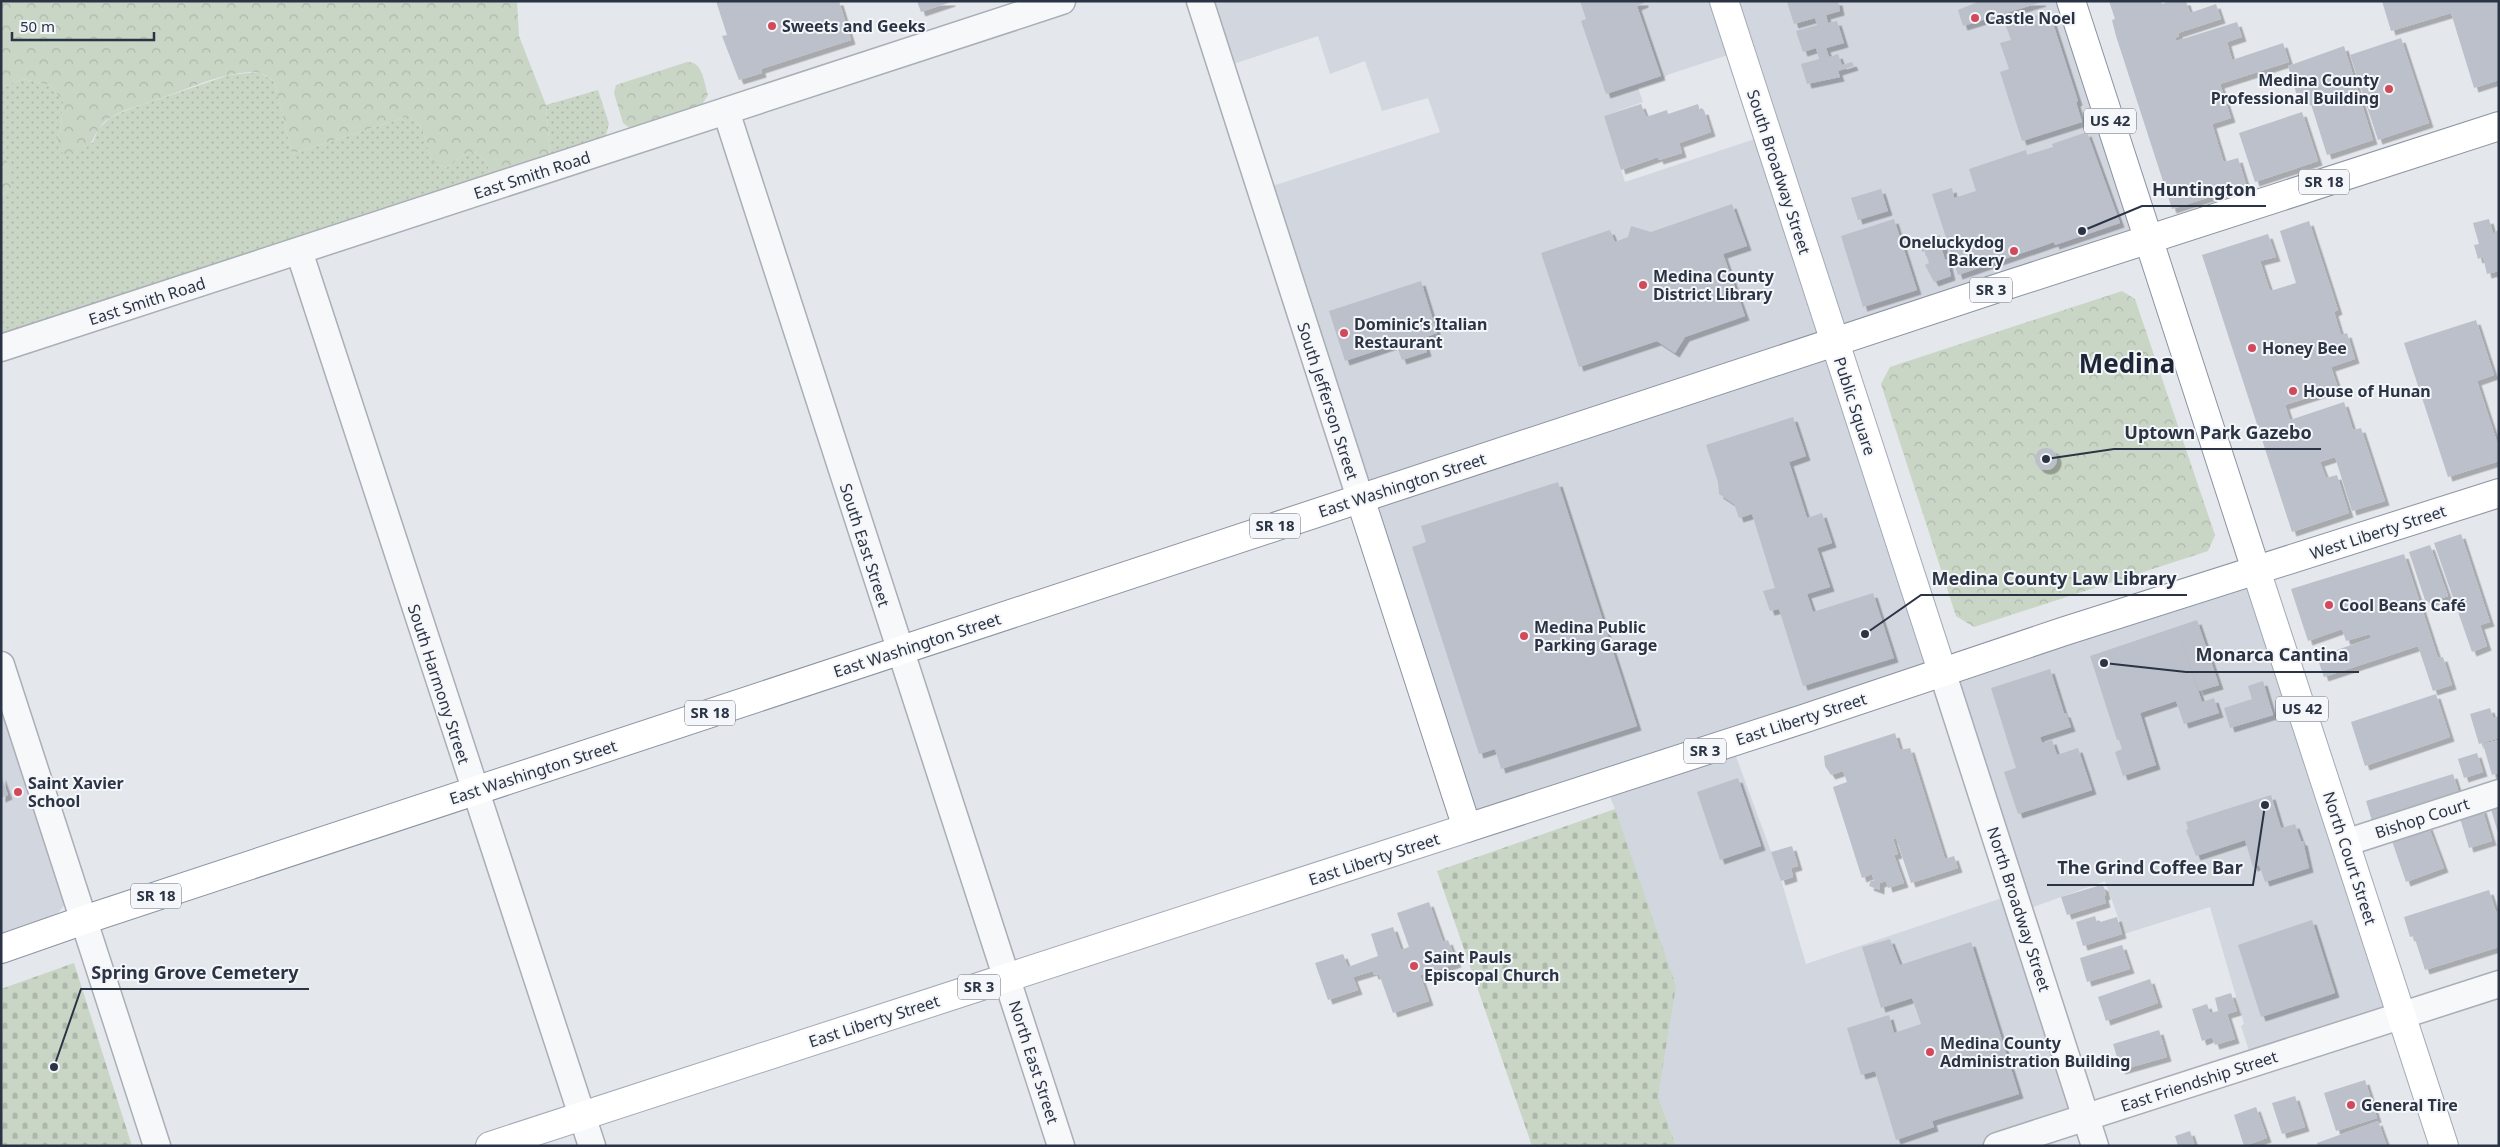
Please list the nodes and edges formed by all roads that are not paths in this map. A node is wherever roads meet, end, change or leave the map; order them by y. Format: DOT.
graph roads {
  1 [pos="1062,1"];
  2 [pos="1200,1"];
  3 [pos="1724,1"];
  4 [pos="2071,1"];
  5 [pos="726,111"];
  6 [pos="2499,126"];
  7 [pos="2149,240"];
  8 [pos="299,251"];
  9 [pos="1834,342"];
  10 [pos="1,348"];
  11 [pos="2499,493"];
  12 [pos="1360,498"];
  13 [pos="2256,570"];
  14 [pos="899,650"];
  15 [pos="1,665"];
  16 [pos="1942,671"];
  17 [pos="474,791"];
  18 [pos="2499,793"];
  19 [pos="1467,828"];
  20 [pos="2345,843"];
  21 [pos="84,920"];
  22 [pos="1,949"];
  23 [pos="1006,978"];
  24 [pos="2499,984"];
  25 [pos="2401,1015"];
  26 [pos="582,1116"];
  27 [pos="2086,1117"];
  28 [pos="157,1146"];
  29 [pos="490,1146"];
  30 [pos="592,1146"];
  31 [pos="1061,1146"];
  32 [pos="1998,1146"];
  33 [pos="2095,1146"];
  34 [pos="2444,1146"];
  1 -- 5 [label="street, East Smith Road"];
  2 -- 12 [label="street, South Jefferson Street"];
  3 -- 9 [label="main road, South Broadway Street"];
  4 -- 7 [label="main road, US 42"];
  5 -- 8 [label="street, East Smith Road"];
  5 -- 14 [label="street, South East Street"];
  6 -- 7 [label="main road, SR 18"];
  7 -- 9 [label="main road, Public Square / SR 3"];
  7 -- 13 [label="main road, US 42"];
  8 -- 10 [label="street, East Smith Road"];
  8 -- 17 [label="street, South Harmony Street"];
  9 -- 12 [label="main road, East Washington Street / SR 3"];
  9 -- 16 [label="main road, Public Square"];
  11 -- 13 [label="main road, West Liberty Street"];
  12 -- 14 [label="main road, East Washington Street / SR 18"];
  12 -- 19 [label="main road, South Jefferson Street"];
  13 -- 16 [label="main road, East Liberty Street / SR 3"];
  13 -- 20 [label="main road, North Court Street / US 42"];
  14 -- 17 [label="main road, East Washington Street / SR 18"];
  14 -- 23 [label="street, South East Street"];
  15 -- 21 [label="street"];
  16 -- 19 [label="main road, East Liberty Street / SR 3"];
  16 -- 27 [label="street, North Broadway Street"];
  17 -- 21 [label="main road, East Washington Street / SR 18"];
  17 -- 26 [label="street, South Harmony Street"];
  18 -- 20 [label="street, Bishop Court"];
  19 -- 23 [label="main road, East Liberty Street / SR 3"];
  20 -- 25 [label="main road, North Court Street / US 42"];
  21 -- 22 [label="main road, East Washington Street / SR 18"];
  21 -- 28 [label="street"];
  23 -- 26 [label="main road, East Liberty Street / SR 3"];
  23 -- 31 [label="street, North East Street"];
  24 -- 25 [label="street, East Friendship Street"];
  25 -- 27 [label="street, East Friendship Street"];
  25 -- 34 [label="main road, North Court Street / US 42"];
  26 -- 29 [label="main road, East Liberty Street / SR 3"];
  26 -- 30 [label="street, South Harmony Street"];
  27 -- 32 [label="street, East Friendship Street"];
  27 -- 33 [label="street, North Broadway Street"];
}
